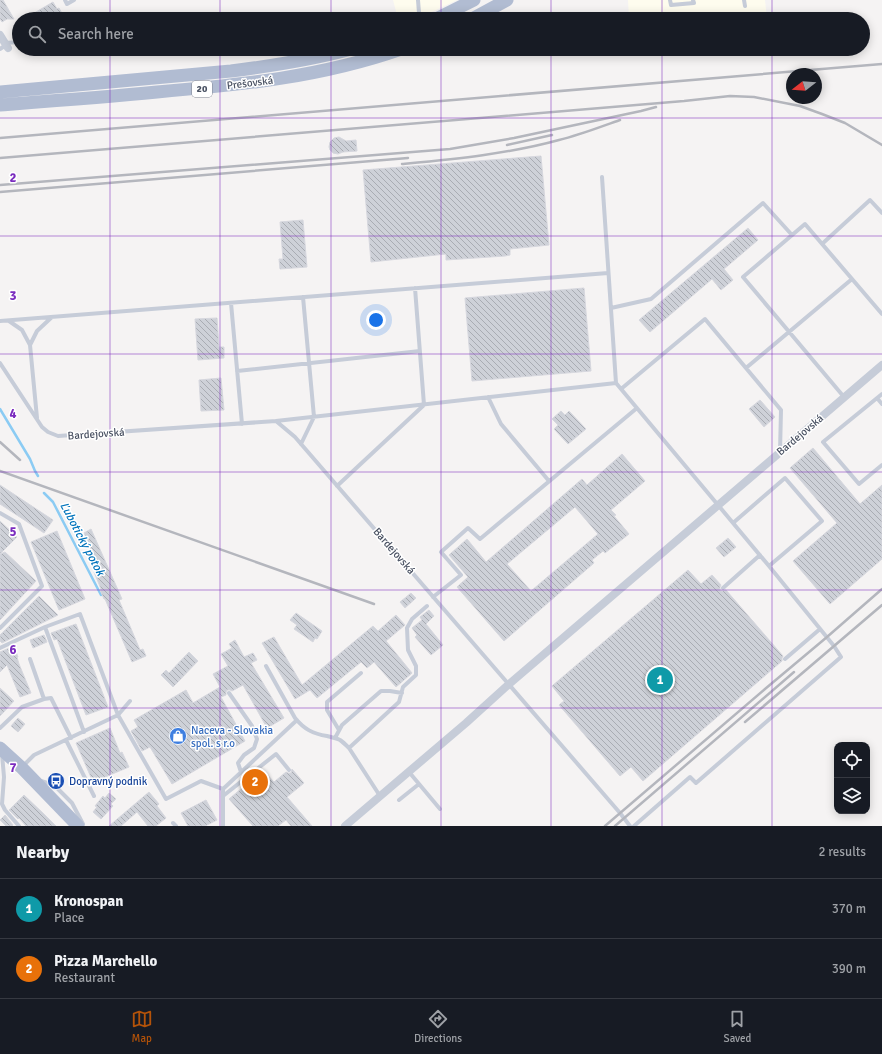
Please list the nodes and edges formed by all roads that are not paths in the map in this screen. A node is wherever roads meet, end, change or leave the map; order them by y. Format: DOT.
graph roads {
  1 [pos="65,0"];
  2 [pos="74,0"];
  3 [pos="418,0"];
  4 [pos="474,0"];
  5 [pos="507,0"];
  6 [pos="670,0"];
  7 [pos="693,0"];
  8 [pos="744,0"];
  9 [pos="745,6"];
  10 [pos="419,12"];
  11 [pos="450,12"];
  12 [pos="485,12"];
  13 [pos="0,35"];
  14 [pos="5,46"];
  15 [pos="321,56"];
  16 [pos="377,56"];
  17 [pos="0,92"];
  18 [pos="0,105"];
  19 [pos="602,177"];
  20 [pos="882,213"];
  21 [pos="792,235"];
  22 [pos="822,244"];
  23 [pos="608,273"];
  24 [pos="852,278"];
  25 [pos="415,288"];
  26 [pos="302,297"];
  27 [pos="231,303"];
  28 [pos="611,308"];
  29 [pos="882,314"];
  30 [pos="52,317"];
  31 [pos="8,320"];
  32 [pos="0,321"];
  33 [pos="789,332"];
  34 [pos="30,346"];
  35 [pos="420,351"];
  36 [pos="0,363"];
  37 [pos="309,363"];
  38 [pos="882,366"];
  39 [pos="746,368"];
  40 [pos="237,371"];
  41 [pos="616,383"];
  42 [pos="621,389"];
  43 [pos="882,394"];
  44 [pos="488,397"];
  45 [pos="844,398"];
  46 [pos="877,398"];
  47 [pos="882,404"];
  48 [pos="424,405"];
  49 [pos="638,408"];
  50 [pos="314,417"];
  51 [pos="37,420"];
  52 [pos="276,421"];
  53 [pos="242,424"];
  54 [pos="301,444"];
  55 [pos="780,452"];
  56 [pos="882,465"];
  57 [pos="549,482"];
  58 [pos="337,486"];
  59 [pos="718,505"];
  60 [pos="0,513"];
  61 [pos="733,523"];
  62 [pos="760,555"];
  63 [pos="769,566"];
  64 [pos="723,588"];
  65 [pos="433,597"];
  66 [pos="427,606"];
  67 [pos="46,627"];
  68 [pos="0,628"];
  69 [pos="820,629"];
  70 [pos="0,648"];
  71 [pos="30,659"];
  72 [pos="785,659"];
  73 [pos="266,666"];
  74 [pos="361,674"];
  75 [pos="508,684"];
  76 [pos="229,693"];
  77 [pos="402,693"];
  78 [pos="44,699"];
  79 [pos="130,701"];
  80 [pos="118,715"];
  81 [pos="297,720"];
  82 [pos="0,728"];
  83 [pos="339,730"];
  84 [pos="84,732"];
  85 [pos="71,738"];
  86 [pos="335,738"];
  87 [pos="66,740"];
  88 [pos="349,748"];
  89 [pos="1,749"];
  90 [pos="22,768"];
  91 [pos="289,770"];
  92 [pos="240,772"];
  93 [pos="409,772"];
  94 [pos="32,779"];
  95 [pos="419,784"];
  96 [pos="223,788"];
  97 [pos="94,796"];
  98 [pos="223,796"];
  99 [pos="380,796"];
  100 [pos="399,800"];
  101 [pos="440,809"];
  102 [pos="19,826"];
  103 [pos="78,826"];
  104 [pos="84,826"];
  105 [pos="223,826"];
  106 [pos="345,826"];
  107 [pos="630,826"];
  108 [pos="634,826"];
  1 -- 2 [label="lane"];
  3 -- 10 [label="lane"];
  4 -- 11 [label="main road"];
  5 -- 12 [label="main road"];
  6 -- 7 [label="lane"];
  8 -- 9 [label="lane"];
  13 -- 14 [label="street"];
  15 -- 17 [label="main road, Prešovská / 20"];
  16 -- 18 [label="main road, Prešovská / 20"];
  19 -- 23 [label="lane"];
  20 -- 22 [label="lane"];
  21 -- 22 [label="lane"];
  21 -- 28 [label="lane"];
  21 -- 33 [label="lane"];
  22 -- 24 [label="lane"];
  23 -- 25 [label="lane"];
  23 -- 28 [label="lane"];
  24 -- 29 [label="lane"];
  24 -- 33 [label="lane"];
  25 -- 26 [label="lane"];
  25 -- 35 [label="lane"];
  26 -- 27 [label="lane"];
  26 -- 37 [label="lane"];
  27 -- 30 [label="lane"];
  27 -- 40 [label="lane"];
  28 -- 41 [label="lane"];
  30 -- 31 [label="lane"];
  30 -- 34 [label="lane"];
  31 -- 32 [label="lane"];
  31 -- 34 [label="lane"];
  33 -- 39 [label="lane"];
  33 -- 45 [label="lane"];
  34 -- 51 [label="lane"];
  35 -- 37 [label="lane"];
  35 -- 48 [label="lane"];
  36 -- 51 [label="lane, Bardejovská"];
  37 -- 40 [label="lane"];
  37 -- 50 [label="lane"];
  38 -- 45 [label="street, Bardejovská"];
  39 -- 42 [label="lane"];
  39 -- 55 [label="lane"];
  40 -- 53 [label="lane"];
  41 -- 42 [label="lane"];
  41 -- 44 [label="lane, Bardejovská"];
  42 -- 49 [label="lane"];
  43 -- 46 [label="lane"];
  44 -- 48 [label="lane, Bardejovská"];
  44 -- 57 [label="lane"];
  45 -- 55 [label="street, Bardejovská"];
  46 -- 47 [label="lane"];
  46 -- 56 [label="lane"];
  48 -- 50 [label="lane, Bardejovská"];
  48 -- 58 [label="lane"];
  49 -- 57 [label="lane"];
  49 -- 59 [label="lane"];
  50 -- 52 [label="lane, Bardejovská"];
  50 -- 54 [label="lane"];
  51 -- 53 [label="lane, Bardejovská"];
  52 -- 53 [label="lane, Bardejovská"];
  52 -- 54 [label="lane, Bardejovská"];
  54 -- 58 [label="lane, Bardejovská"];
  55 -- 59 [label="street, Bardejovská"];
  57 -- 65 [label="lane"];
  58 -- 65 [label="lane, Bardejovská"];
  59 -- 61 [label="lane"];
  59 -- 75 [label="street, Bardejovská"];
  60 -- 68 [label="lane"];
  61 -- 62 [label="lane"];
  61 -- 63 [label="lane"];
  62 -- 63 [label="lane"];
  62 -- 64 [label="lane"];
  63 -- 69 [label="lane"];
  65 -- 75 [label="lane, Bardejovská"];
  66 -- 77 [label="lane"];
  67 -- 70 [label="lane"];
  67 -- 80 [label="lane"];
  67 -- 84 [label="lane"];
  69 -- 72 [label="lane"];
  69 -- 108 [label="lane"];
  71 -- 78 [label="lane"];
  73 -- 81 [label="lane"];
  74 -- 83 [label="lane"];
  75 -- 93 [label="street, Bardejovská"];
  75 -- 107 [label="lane, Bardejovská"];
  76 -- 92 [label="lane"];
  77 -- 83 [label="lane"];
  77 -- 88 [label="lane"];
  78 -- 82 [label="lane"];
  78 -- 85 [label="lane"];
  79 -- 80 [label="lane"];
  80 -- 84 [label="lane"];
  80 -- 96 [label="lane"];
  81 -- 86 [label="lane"];
  81 -- 92 [label="lane"];
  83 -- 86 [label="lane"];
  84 -- 85 [label="lane"];
  85 -- 87 [label="lane"];
  86 -- 88 [label="lane"];
  87 -- 90 [label="lane"];
  87 -- 97 [label="lane"];
  88 -- 99 [label="lane"];
  89 -- 90 [label="main road"];
  89 -- 102 [label="lane"];
  90 -- 94 [label="main road"];
  91 -- 98 [label="lane"];
  92 -- 96 [label="lane"];
  93 -- 95 [label="lane"];
  93 -- 99 [label="street, Bardejovská"];
  94 -- 103 [label="main road"];
  94 -- 104 [label="lane"];
  95 -- 100 [label="lane"];
  95 -- 101 [label="lane"];
  96 -- 98 [label="lane"];
  98 -- 105 [label="lane"];
  99 -- 106 [label="street, Bardejovská"];
}
